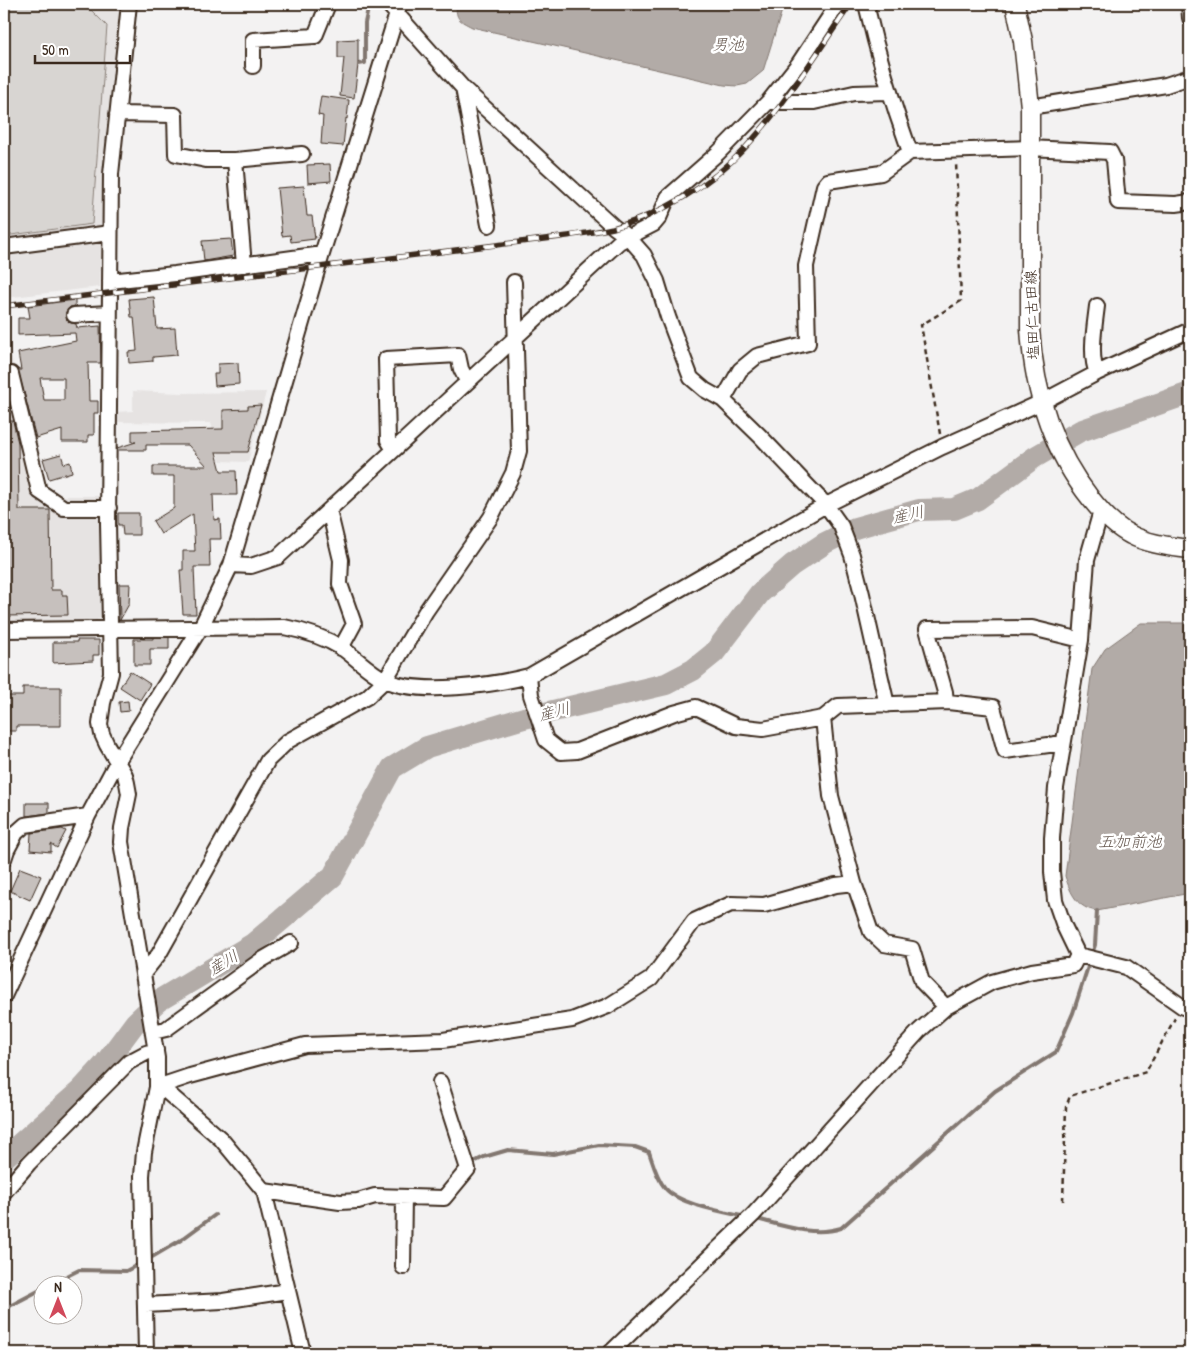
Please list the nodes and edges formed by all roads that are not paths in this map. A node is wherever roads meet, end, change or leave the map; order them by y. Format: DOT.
graph roads {
  1 [pos="129,4"];
  2 [pos="328,4"];
  3 [pos="838,4"];
  4 [pos="866,4"];
  5 [pos="1014,4"];
  6 [pos="1189,4"];
  7 [pos="395,7"];
  8 [pos="1190,18"];
  9 [pos="253,66"];
  10 [pos="1190,77"];
  11 [pos="463,88"];
  12 [pos="888,92"];
  13 [pos="768,102"];
  14 [pos="1030,107"];
  15 [pos="117,114"];
  16 [pos="1030,148"];
  17 [pos="910,152"];
  18 [pos="302,154"];
  19 [pos="235,160"];
  20 [pos="1190,202"];
  21 [pos="489,225"];
  22 [pos="110,233"];
  23 [pos="629,238"];
  24 [pos="4,247"];
  25 [pos="322,254"];
  26 [pos="244,265"];
  27 [pos="110,281"];
  28 [pos="514,282"];
  29 [pos="1097,306"];
  30 [pos="109,313"];
  31 [pos="74,315"];
  32 [pos="1190,330"];
  33 [pos="516,336"];
  34 [pos="1097,373"];
  35 [pos="11,374"];
  36 [pos="467,381"];
  37 [pos="723,400"];
  38 [pos="1042,402"];
  39 [pos="394,450"];
  40 [pos="826,505"];
  41 [pos="109,508"];
  42 [pos="329,510"];
  43 [pos="1101,511"];
  44 [pos="1190,549"];
  45 [pos="231,565"];
  46 [pos="200,627"];
  47 [pos="109,628"];
  48 [pos="4,630"];
  49 [pos="1081,640"];
  50 [pos="341,648"];
  51 [pos="529,676"];
  52 [pos="386,680"];
  53 [pos="946,702"];
  54 [pos="887,705"];
  55 [pos="823,718"];
  56 [pos="1063,743"];
  57 [pos="117,762"];
  58 [pos="88,816"];
  59 [pos="4,859"];
  60 [pos="854,883"];
  61 [pos="291,943"];
  62 [pos="1078,955"];
  63 [pos="144,979"];
  64 [pos="4,996"];
  65 [pos="946,1007"];
  66 [pos="1187,1007"];
  67 [pos="153,1030"];
  68 [pos="156,1050"];
  69 [pos="440,1082"];
  70 [pos="159,1087"];
  71 [pos="264,1191"];
  72 [pos="4,1192"];
  73 [pos="404,1196"];
  74 [pos="403,1267"];
  75 [pos="287,1291"];
  76 [pos="145,1305"];
  77 [pos="146,1353"];
  78 [pos="303,1353"];
  79 [pos="610,1353"];
  1 -- 15 [label="street"];
  2 -- 9 [label="street"];
  3 -- 13 [label="street"];
  4 -- 12 [label="street"];
  5 -- 14 [label="main road, 塩田仁古田線"];
  6 -- 8 [label="street"];
  7 -- 11 [label="street"];
  7 -- 25 [label="street"];
  10 -- 14 [label="street"];
  11 -- 21 [label="street"];
  11 -- 23 [label="street"];
  12 -- 13 [label="street"];
  12 -- 17 [label="street"];
  13 -- 23 [label="street"];
  14 -- 16 [label="main road, 塩田仁古田線"];
  15 -- 19 [label="street"];
  15 -- 22 [label="street"];
  16 -- 17 [label="street"];
  16 -- 20 [label="street"];
  16 -- 38 [label="main road, 塩田仁古田線"];
  17 -- 37 [label="street"];
  18 -- 19 [label="street"];
  19 -- 26 [label="street"];
  22 -- 24 [label="street"];
  22 -- 27 [label="street"];
  23 -- 33 [label="street"];
  23 -- 37 [label="street"];
  25 -- 26 [label="street"];
  25 -- 45 [label="street"];
  26 -- 27 [label="street"];
  27 -- 30 [label="street"];
  28 -- 33 [label="street"];
  29 -- 34 [label="street"];
  30 -- 31 [label="street"];
  30 -- 41 [label="street"];
  32 -- 34 [label="street"];
  33 -- 36 [label="street"];
  33 -- 52 [label="street"];
  34 -- 38 [label="street"];
  35 -- 41 [label="street"];
  36 -- 39 [label="street"];
  36 -- 39 [label="street"];
  37 -- 40 [label="street"];
  38 -- 40 [label="street"];
  38 -- 43 [label="main road, 塩田仁古田線"];
  39 -- 42 [label="street"];
  40 -- 51 [label="street"];
  40 -- 54 [label="street"];
  41 -- 47 [label="street"];
  42 -- 45 [label="street"];
  42 -- 50 [label="street"];
  43 -- 44 [label="main road, 塩田仁古田線"];
  43 -- 49 [label="street"];
  45 -- 46 [label="street"];
  46 -- 47 [label="street"];
  46 -- 50 [label="street"];
  46 -- 57 [label="street"];
  47 -- 48 [label="street"];
  47 -- 57 [label="street"];
  49 -- 53 [label="street"];
  49 -- 56 [label="street"];
  50 -- 52 [label="street"];
  51 -- 52 [label="street"];
  51 -- 55 [label="street"];
  52 -- 63 [label="street"];
  53 -- 54 [label="street"];
  53 -- 56 [label="street"];
  54 -- 55 [label="street"];
  55 -- 60 [label="street"];
  56 -- 62 [label="street"];
  57 -- 58 [label="street"];
  57 -- 63 [label="street"];
  58 -- 59 [label="street"];
  58 -- 64 [label="street"];
  60 -- 65 [label="street"];
  60 -- 70 [label="street"];
  61 -- 67 [label="street"];
  62 -- 65 [label="street"];
  62 -- 66 [label="street"];
  63 -- 67 [label="street"];
  65 -- 79 [label="street"];
  67 -- 68 [label="street"];
  68 -- 70 [label="street"];
  68 -- 72 [label="street"];
  69 -- 73 [label="street"];
  70 -- 71 [label="street"];
  70 -- 76 [label="street"];
  71 -- 73 [label="street"];
  71 -- 75 [label="street"];
  73 -- 74 [label="street"];
  75 -- 76 [label="street"];
  75 -- 78 [label="street"];
  76 -- 77 [label="street"];
}
